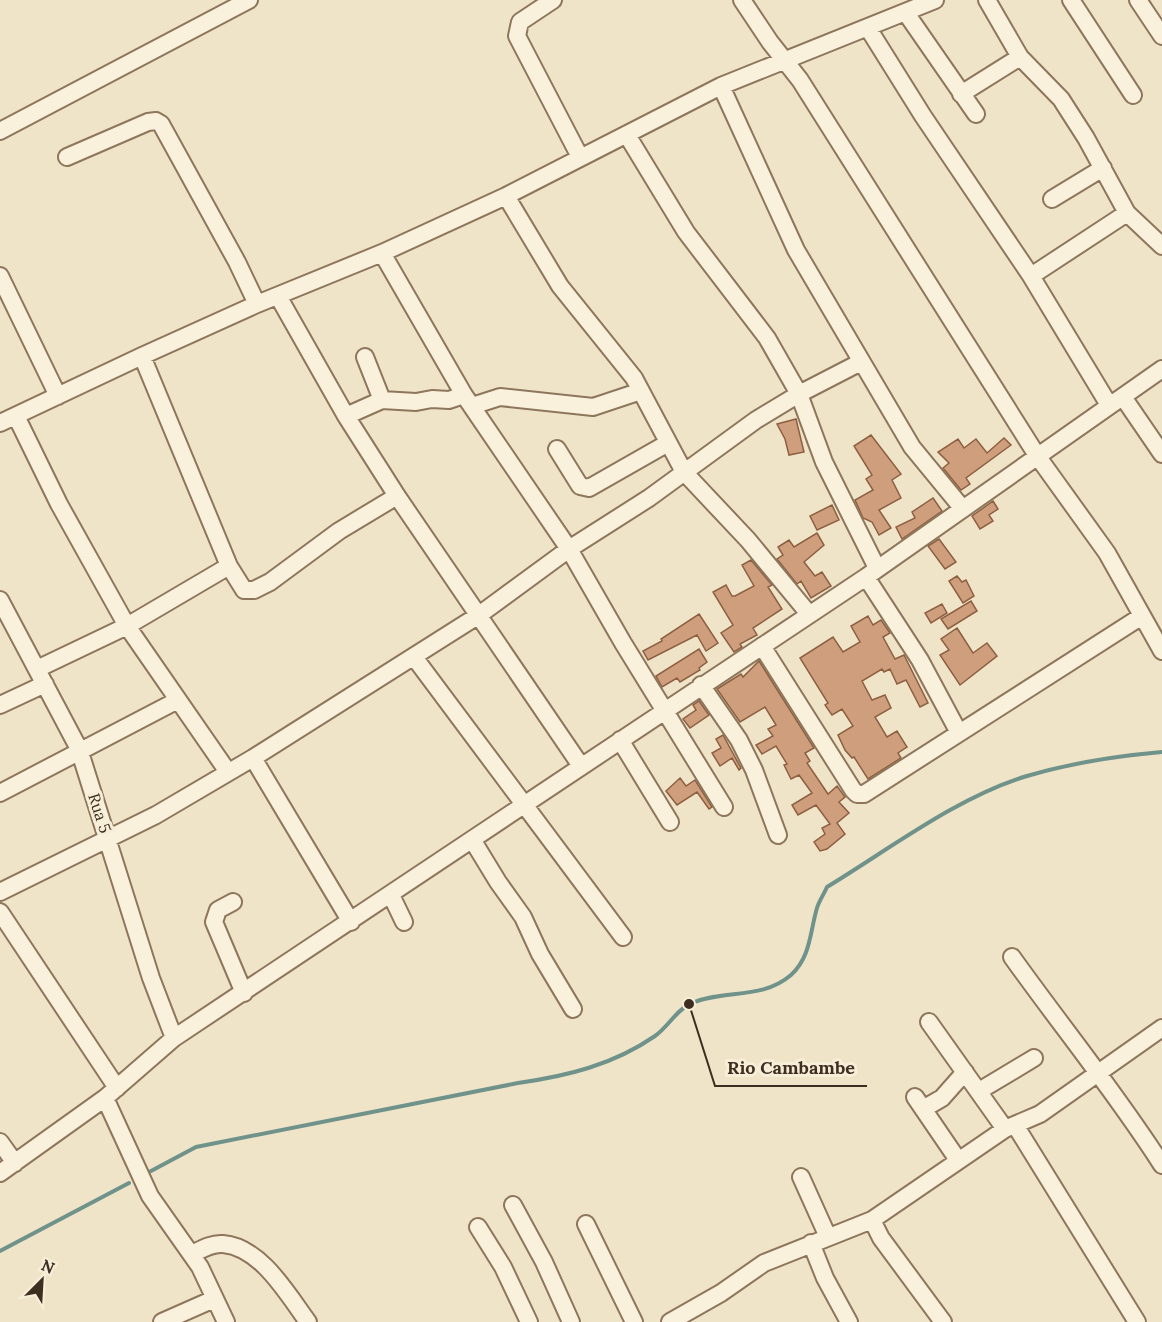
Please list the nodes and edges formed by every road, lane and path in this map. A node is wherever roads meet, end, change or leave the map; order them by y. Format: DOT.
graph roads {
  1 [pos="249,0"];
  2 [pos="553,0"];
  3 [pos="742,0"];
  4 [pos="935,0"];
  5 [pos="987,0"];
  6 [pos="1071,0"];
  7 [pos="1138,0"];
  8 [pos="906,13"];
  9 [pos="868,28"];
  10 [pos="1160,29"];
  11 [pos="1020,57"];
  12 [pos="785,62"];
  13 [pos="721,86"];
  14 [pos="961,94"];
  15 [pos="1133,95"];
  16 [pos="976,114"];
  17 [pos="2,127"];
  18 [pos="627,135"];
  19 [pos="67,157"];
  20 [pos="580,157"];
  21 [pos="1103,168"];
  22 [pos="506,196"];
  23 [pos="1052,199"];
  24 [pos="1126,213"];
  25 [pos="1162,246"];
  26 [pos="382,253"];
  27 [pos="0,276"];
  28 [pos="1030,276"];
  29 [pos="278,296"];
  30 [pos="257,304"];
  31 [pos="142,356"];
  32 [pos="365,357"];
  33 [pos="861,362"];
  34 [pos="1162,369"];
  35 [pos="641,391"];
  36 [pos="799,394"];
  37 [pos="58,396"];
  38 [pos="382,400"];
  39 [pos="468,400"];
  40 [pos="1116,401"];
  41 [pos="16,416"];
  42 [pos="346,416"];
  43 [pos="0,423"];
  44 [pos="668,443"];
  45 [pos="557,449"];
  46 [pos="1162,454"];
  47 [pos="1038,457"];
  48 [pos="684,472"];
  49 [pos="398,496"];
  50 [pos="963,509"];
  51 [pos="569,549"];
  52 [pos="229,566"];
  53 [pos="871,573"];
  54 [pos="2,609"];
  55 [pos="809,614"];
  56 [pos="479,615"];
  57 [pos="1142,616"];
  58 [pos="127,626"];
  59 [pos="762,646"];
  60 [pos="1162,651"];
  61 [pos="414,657"];
  62 [pos="41,676"];
  63 [pos="701,685"];
  64 [pos="178,700"];
  65 [pos="0,705"];
  66 [pos="665,712"];
  67 [pos="958,732"];
  68 [pos="620,740"];
  69 [pos="79,749"];
  70 [pos="253,758"];
  71 [pos="581,766"];
  72 [pos="228,772"];
  73 [pos="0,793"];
  74 [pos="525,804"];
  75 [pos="724,807"];
  76 [pos="670,822"];
  77 [pos="778,835"];
  78 [pos="109,840"];
  79 [pos="474,841"];
  80 [pos="0,892"];
  81 [pos="391,895"];
  82 [pos="233,903"];
  83 [pos="0,912"];
  84 [pos="351,922"];
  85 [pos="404,922"];
  86 [pos="623,937"];
  87 [pos="1012,957"];
  88 [pos="244,993"];
  89 [pos="573,1009"];
  90 [pos="929,1022"];
  91 [pos="1162,1028"];
  92 [pos="174,1038"];
  93 [pos="1034,1058"];
  94 [pos="965,1072"];
  95 [pos="1100,1073"];
  96 [pos="979,1091"];
  97 [pos="111,1093"];
  98 [pos="1010,1127"];
  99 [pos="0,1142"];
  100 [pos="958,1160"];
  101 [pos="15,1163"];
  102 [pos="1162,1166"];
  103 [pos="0,1173"];
  104 [pos="801,1177"];
  105 [pos="513,1205"];
  106 [pos="872,1220"];
  107 [pos="586,1224"];
  108 [pos="478,1227"];
  109 [pos="828,1237"];
  110 [pos="811,1243"];
  111 [pos="192,1254"];
  112 [pos="214,1299"];
  113 [pos="162,1322"];
  114 [pos="226,1322"];
  115 [pos="308,1322"];
  116 [pos="530,1322"];
  117 [pos="570,1322"];
  118 [pos="634,1322"];
  119 [pos="670,1322"];
  120 [pos="849,1322"];
  121 [pos="943,1322"];
  122 [pos="1137,1322"];
  1 -- 17 [label="street"];
  2 -- 20 [label="street"];
  3 -- 12 [label="street"];
  4 -- 8 [label="street"];
  5 -- 11 [label="street"];
  6 -- 15 [label="street"];
  7 -- 10 [label="street"];
  8 -- 9 [label="street"];
  8 -- 14 [label="street"];
  9 -- 12 [label="street"];
  9 -- 28 [label="street"];
  11 -- 14 [label="street"];
  11 -- 21 [label="street"];
  12 -- 13 [label="street"];
  12 -- 47 [label="street"];
  13 -- 18 [label="street"];
  13 -- 33 [label="street"];
  14 -- 16 [label="street"];
  18 -- 20 [label="street"];
  18 -- 36 [label="street"];
  19 -- 30 [label="street"];
  20 -- 22 [label="street"];
  21 -- 23 [label="street"];
  21 -- 24 [label="street"];
  22 -- 26 [label="street"];
  22 -- 35 [label="street"];
  24 -- 25 [label="street"];
  24 -- 28 [label="street"];
  26 -- 29 [label="street"];
  26 -- 39 [label="street"];
  27 -- 37 [label="street"];
  28 -- 40 [label="street"];
  29 -- 30 [label="street"];
  29 -- 42 [label="street"];
  30 -- 31 [label="street"];
  31 -- 37 [label="street"];
  31 -- 52 [label="street"];
  32 -- 38 [label="street"];
  33 -- 36 [label="street"];
  33 -- 50 [label="street"];
  34 -- 40 [label="street"];
  35 -- 39 [label="street"];
  35 -- 44 [label="street"];
  36 -- 48 [label="street"];
  36 -- 53 [label="street"];
  37 -- 41 [label="street"];
  38 -- 39 [label="street"];
  38 -- 42 [label="street"];
  39 -- 51 [label="street"];
  40 -- 46 [label="street"];
  40 -- 47 [label="street"];
  41 -- 43 [label="street"];
  41 -- 58 [label="street"];
  42 -- 49 [label="street"];
  44 -- 45 [label="street"];
  44 -- 48 [label="street"];
  47 -- 50 [label="street"];
  47 -- 57 [label="street"];
  48 -- 51 [label="street"];
  48 -- 55 [label="street"];
  49 -- 52 [label="street"];
  49 -- 56 [label="street"];
  50 -- 53 [label="street"];
  51 -- 56 [label="street"];
  51 -- 66 [label="street"];
  52 -- 58 [label="street"];
  53 -- 55 [label="street"];
  53 -- 67 [label="street"];
  54 -- 62 [label="street, Rua 5"];
  55 -- 59 [label="street"];
  56 -- 61 [label="street"];
  56 -- 71 [label="street"];
  57 -- 60 [label="street"];
  57 -- 67 [label="street"];
  58 -- 62 [label="street"];
  58 -- 64 [label="street"];
  59 -- 63 [label="street"];
  59 -- 67 [label="street"];
  61 -- 70 [label="street"];
  61 -- 74 [label="street"];
  62 -- 65 [label="street"];
  62 -- 69 [label="street, Rua 5"];
  63 -- 66 [label="street"];
  63 -- 77 [label="street"];
  64 -- 69 [label="street"];
  64 -- 72 [label="street"];
  66 -- 68 [label="street"];
  66 -- 75 [label="street"];
  68 -- 71 [label="street"];
  68 -- 76 [label="street"];
  69 -- 73 [label="street"];
  69 -- 78 [label="street, Rua 5"];
  70 -- 72 [label="street"];
  70 -- 84 [label="street"];
  71 -- 74 [label="street"];
  72 -- 78 [label="street"];
  74 -- 79 [label="street"];
  74 -- 86 [label="street"];
  78 -- 80 [label="street"];
  78 -- 92 [label="street, Rua 5"];
  79 -- 81 [label="street"];
  79 -- 89 [label="street"];
  81 -- 84 [label="street"];
  81 -- 85 [label="street"];
  82 -- 88 [label="street"];
  83 -- 97 [label="street"];
  84 -- 88 [label="street"];
  87 -- 95 [label="street"];
  88 -- 92 [label="street"];
  90 -- 94 [label="street"];
  91 -- 95 [label="street"];
  92 -- 97 [label="street"];
  93 -- 96 [label="street"];
  94 -- 96 [label="street"];
  94 -- 100 [label="street"];
  95 -- 98 [label="street"];
  95 -- 102 [label="street"];
  96 -- 98 [label="street"];
  97 -- 101 [label="street"];
  97 -- 111 [label="street"];
  98 -- 100 [label="street"];
  98 -- 122 [label="street"];
  99 -- 101 [label="street"];
  100 -- 106 [label="street"];
  101 -- 103 [label="street"];
  104 -- 109 [label="street"];
  105 -- 117 [label="street"];
  106 -- 109 [label="street"];
  106 -- 121 [label="street"];
  107 -- 118 [label="street"];
  108 -- 116 [label="street"];
  109 -- 110 [label="street"];
  110 -- 119 [label="street"];
  110 -- 120 [label="street"];
  111 -- 112 [label="street"];
  111 -- 115 [label="street"];
  112 -- 113 [label="street"];
  112 -- 114 [label="street"];
}
